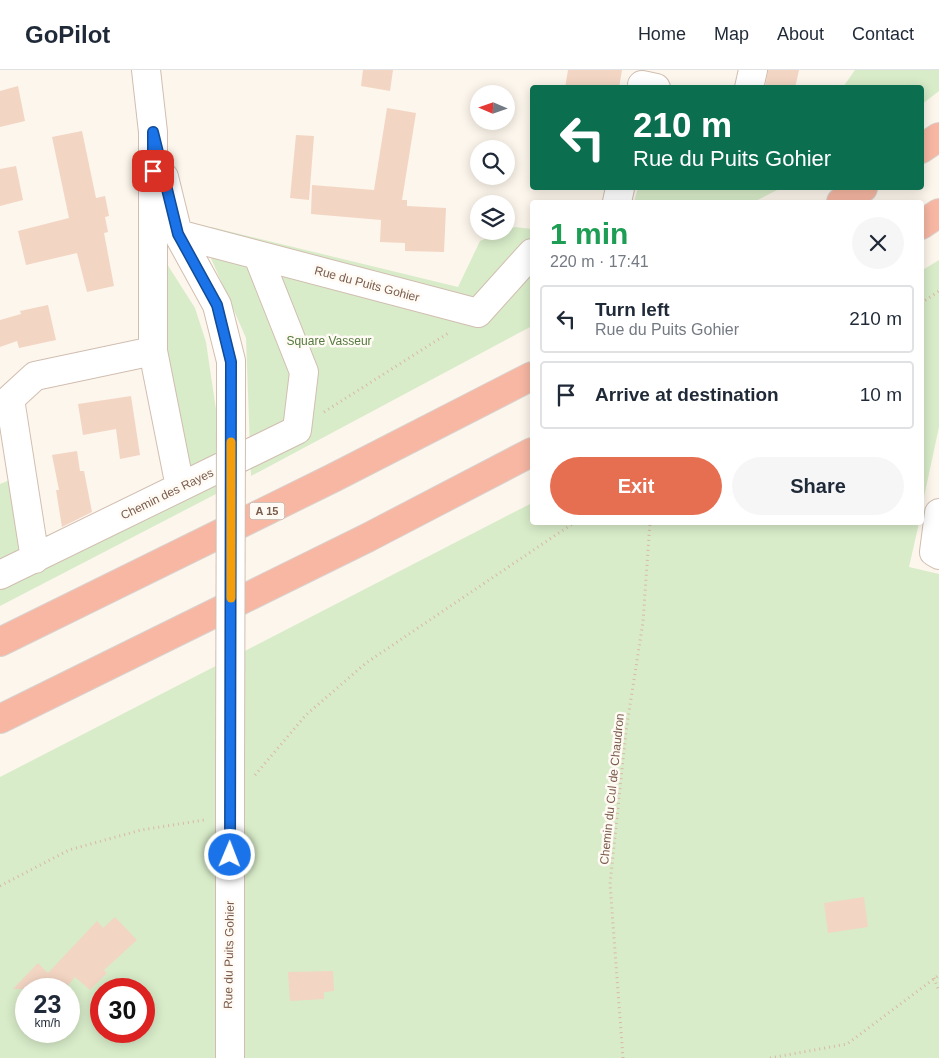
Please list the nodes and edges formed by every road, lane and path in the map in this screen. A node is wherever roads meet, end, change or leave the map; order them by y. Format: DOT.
graph roads {
  1 [pos="146,70"];
  2 [pos="753,70"];
  3 [pos="750,85"];
  4 [pos="153,132"];
  5 [pos="939,137"];
  6 [pos="924,147"];
  7 [pos="861,190"];
  8 [pos="844,200"];
  9 [pos="939,213"];
  10 [pos="924,223"];
  11 [pos="178,234"];
  12 [pos="530,255"];
  13 [pos="258,256"];
  14 [pos="939,291"];
  15 [pos="924,301"];
  16 [pos="478,313"];
  17 [pos="153,351"];
  18 [pos="530,377"];
  19 [pos="296,430"];
  20 [pos="530,453"];
  21 [pos="180,487"];
  22 [pos="939,513"];
  23 [pos="571,525"];
  24 [pos="650,525"];
  25 [pos="939,555"];
  26 [pos="35,559"];
  27 [pos="0,576"];
  28 [pos="0,642"];
  29 [pos="0,719"];
  30 [pos="231,804"];
  31 [pos="0,886"];
  32 [pos="939,975"];
  33 [pos="934,978"];
  34 [pos="939,991"];
  35 [pos="230,1058"];
  36 [pos="623,1058"];
  37 [pos="770,1058"];
  1 -- 4 [label="street, Rue du Puits Gohier"];
  2 -- 3 [label="street"];
  4 -- 11 [label="street, Rue du Puits Gohier"];
  4 -- 17 [label="street, Rue du Puits Gohier"];
  5 -- 6 [label="highway"];
  7 -- 8 [label="highway"];
  9 -- 10 [label="highway"];
  11 -- 13 [label="street, Rue du Puits Gohier"];
  11 -- 30 [label="street, Rue du Puits Gohier, bridge"];
  12 -- 16 [label="street"];
  13 -- 16 [label="street, Rue du Puits Gohier"];
  13 -- 19 [label="street"];
  14 -- 15 [label="path"];
  16 -- 19 [label="path"];
  17 -- 21 [label="street, Rue du Puits Gohier"];
  17 -- 26 [label="street"];
  18 -- 28 [label="highway, A 15"];
  19 -- 21 [label="street, Chemin des Rayes"];
  20 -- 29 [label="highway"];
  21 -- 26 [label="street, Chemin des Rayes"];
  22 -- 25 [label="street"];
  23 -- 30 [label="path"];
  24 -- 36 [label="path, Chemin du Cul de Chaudron"];
  26 -- 27 [label="street, Chemin des Rayes"];
  30 -- 31 [label="path"];
  30 -- 35 [label="street, Rue du Puits Gohier"];
  32 -- 33 [label="path"];
  33 -- 34 [label="path"];
  33 -- 37 [label="path"];
}
